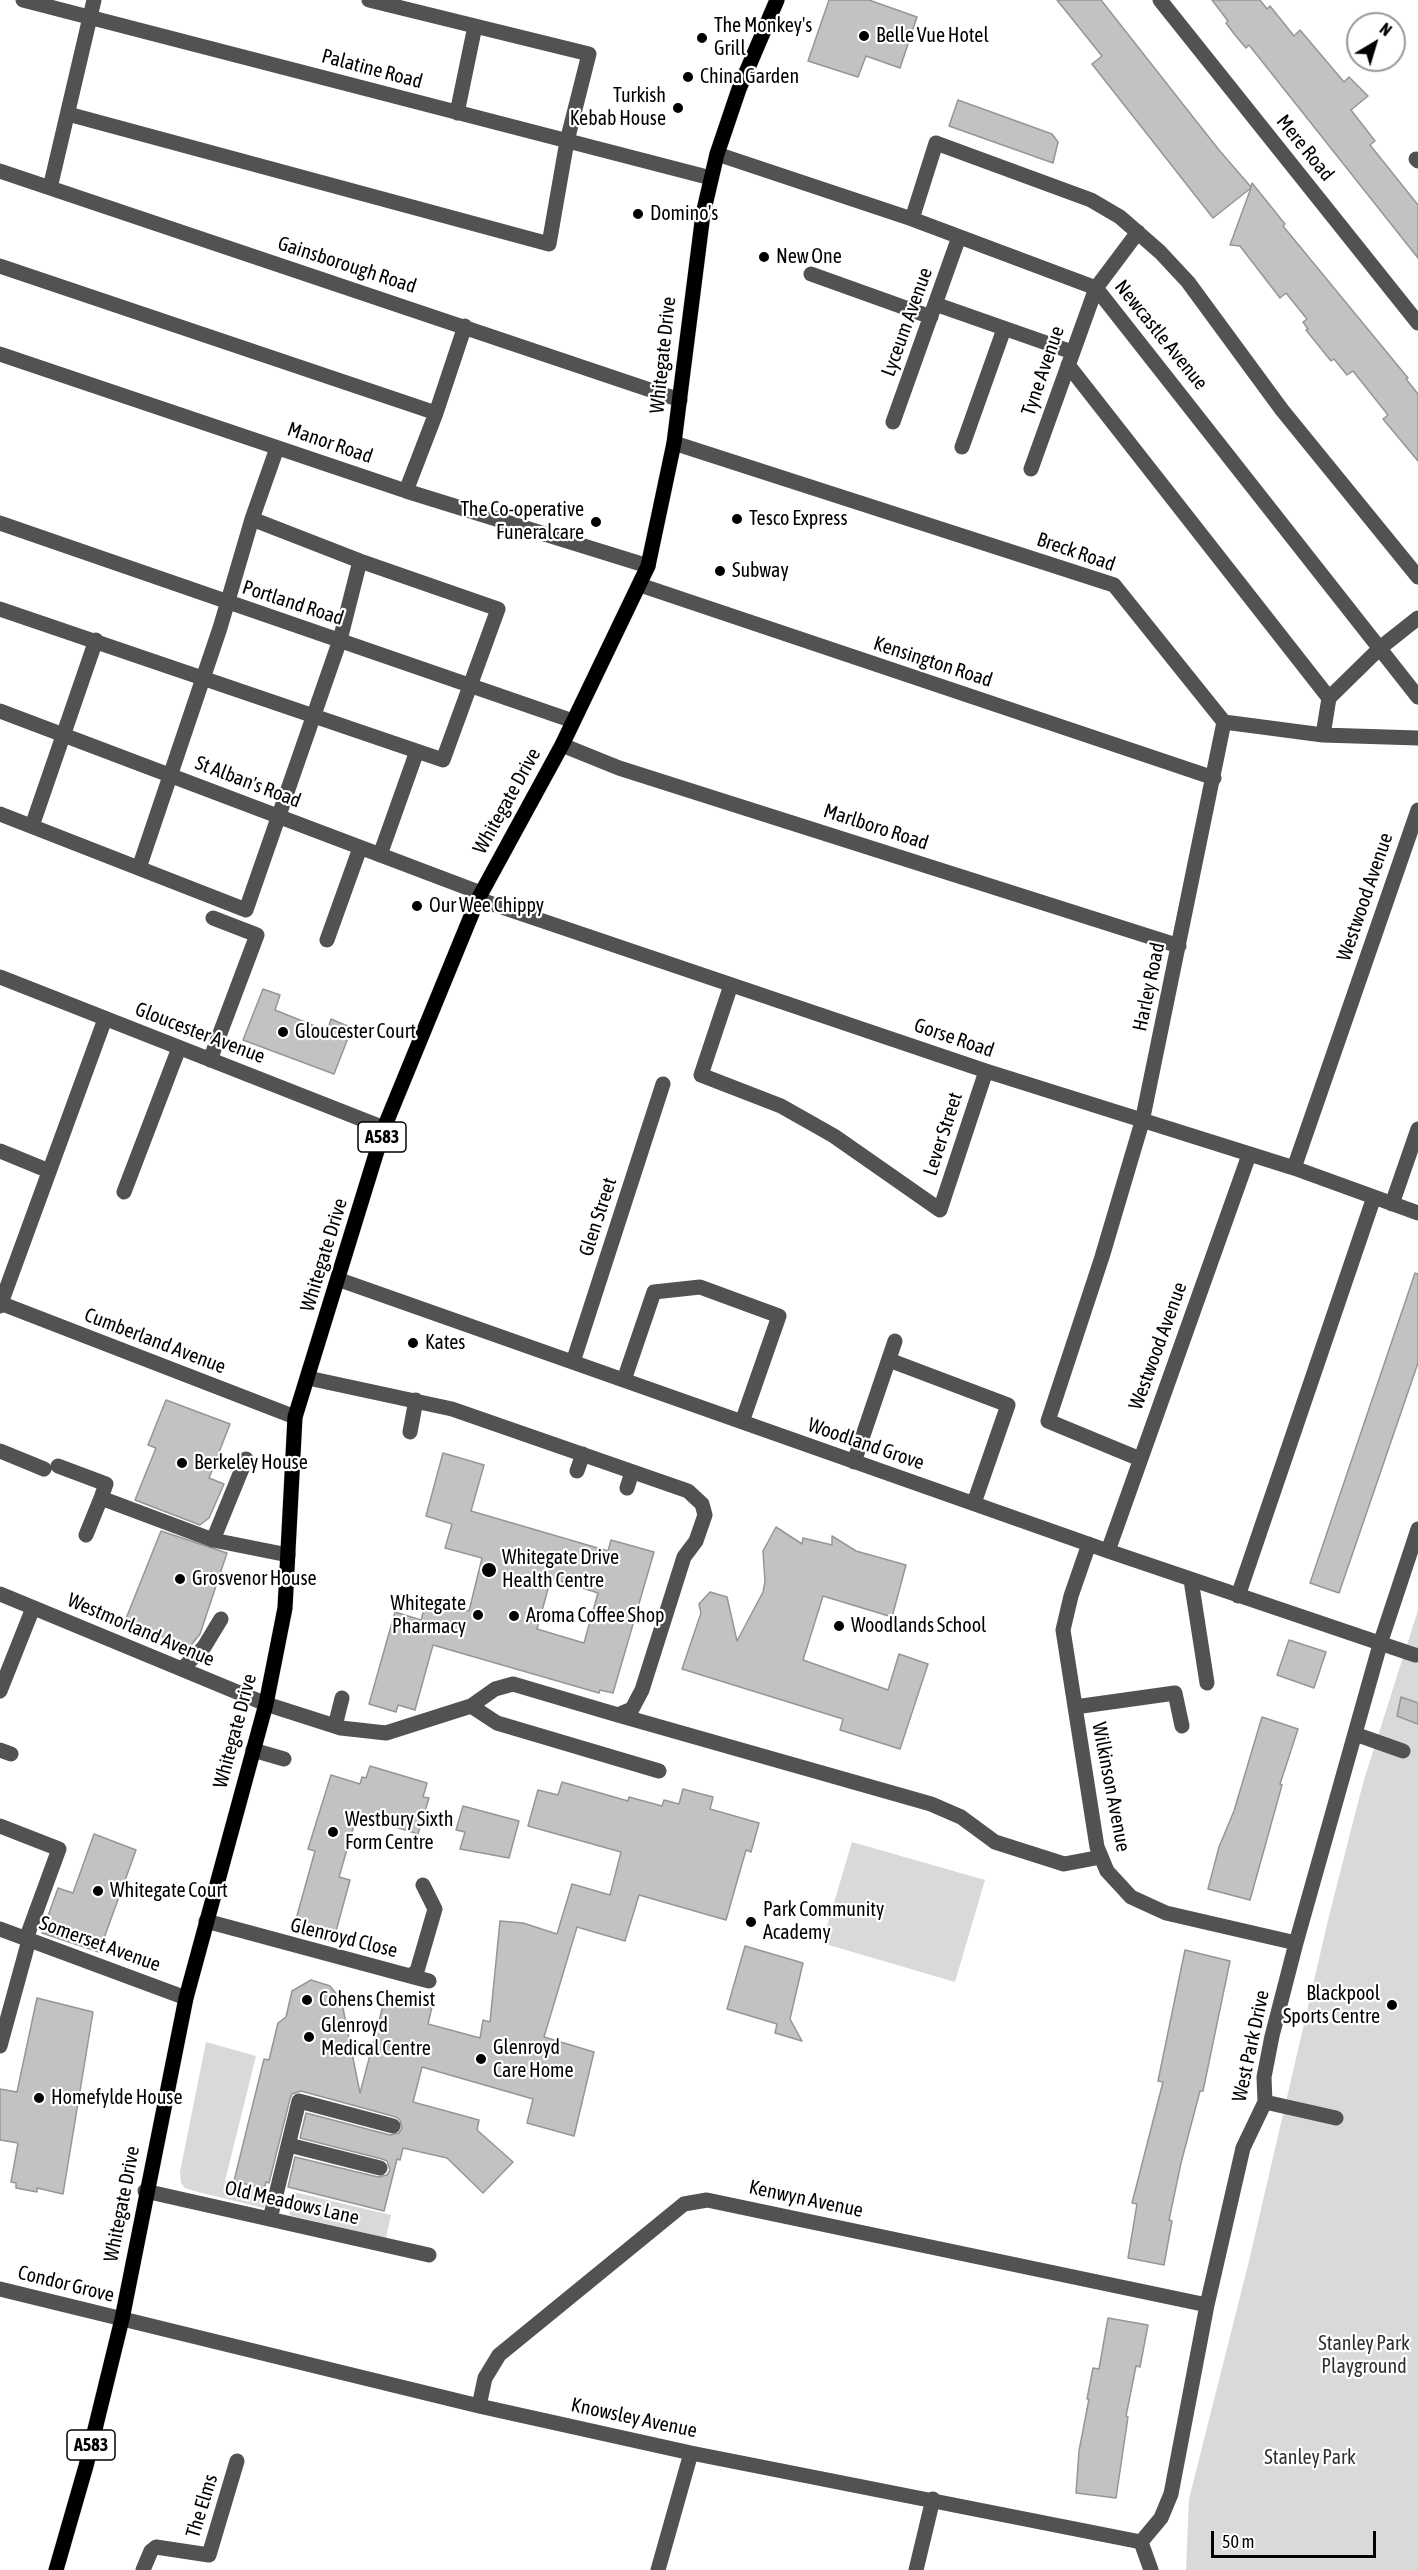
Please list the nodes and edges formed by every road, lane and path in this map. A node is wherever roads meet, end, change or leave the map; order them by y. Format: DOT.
graph roads {
  1 [pos="22,0"];
  2 [pos="94,0"];
  3 [pos="369,0"];
  4 [pos="777,0"];
  5 [pos="1160,0"];
  6 [pos="91,18"];
  7 [pos="475,26"];
  8 [pos="457,113"];
  9 [pos="68,114"];
  10 [pos="567,141"];
  11 [pos="717,154"];
  12 [pos="0,171"];
  13 [pos="711,178"];
  14 [pos="50,188"];
  15 [pos="912,219"];
  16 [pos="1138,232"];
  17 [pos="959,237"];
  18 [pos="0,266"];
  19 [pos="811,274"];
  20 [pos="1096,288"];
  21 [pos="933,310"];
  22 [pos="1418,323"];
  23 [pos="465,326"];
  24 [pos="1004,329"];
  25 [pos="0,354"];
  26 [pos="1070,359"];
  27 [pos="680,400"];
  28 [pos="436,413"];
  29 [pos="893,422"];
  30 [pos="674,443"];
  31 [pos="962,447"];
  32 [pos="277,448"];
  33 [pos="1031,469"];
  34 [pos="406,491"];
  35 [pos="252,519"];
  36 [pos="0,523"];
  37 [pos="360,561"];
  38 [pos="648,566"];
  39 [pos="1418,577"];
  40 [pos="640,585"];
  41 [pos="228,603"];
  42 [pos="0,609"];
  43 [pos="1418,618"];
  44 [pos="96,640"];
  45 [pos="340,640"];
  46 [pos="1380,648"];
  47 [pos="204,677"];
  48 [pos="469,686"];
  49 [pos="1418,697"];
  50 [pos="1329,698"];
  51 [pos="0,711"];
  52 [pos="314,717"];
  53 [pos="573,722"];
  54 [pos="1224,722"];
  55 [pos="65,735"];
  56 [pos="1323,735"];
  57 [pos="1418,738"];
  58 [pos="562,745"];
  59 [pos="417,751"];
  60 [pos="172,775"];
  61 [pos="1214,778"];
  62 [pos="0,814"];
  63 [pos="1417,814"];
  64 [pos="280,817"];
  65 [pos="32,826"];
  66 [pos="360,848"];
  67 [pos="380,855"];
  68 [pos="139,868"];
  69 [pos="479,896"];
  70 [pos="213,918"];
  71 [pos="327,940"];
  72 [pos="1179,946"];
  73 [pos="0,977"];
  74 [pos="731,985"];
  75 [pos="105,1018"];
  76 [pos="179,1048"];
  77 [pos="210,1060"];
  78 [pos="986,1071"];
  79 [pos="663,1084"];
  80 [pos="1142,1122"];
  81 [pos="384,1128"];
  82 [pos="1418,1129"];
  83 [pos="0,1151"];
  84 [pos="1249,1155"];
  85 [pos="1294,1168"];
  86 [pos="49,1171"];
  87 [pos="124,1192"];
  88 [pos="1374,1197"];
  89 [pos="1392,1204"];
  90 [pos="1418,1213"];
  91 [pos="340,1280"];
  92 [pos="0,1304"];
  93 [pos="895,1341"];
  94 [pos="889,1360"];
  95 [pos="573,1362"];
  96 [pos="308,1378"];
  97 [pos="624,1380"];
  98 [pos="416,1400"];
  99 [pos="295,1417"];
  100 [pos="742,1422"];
  101 [pos="410,1432"];
  102 [pos="0,1451"];
  103 [pos="583,1454"];
  104 [pos="246,1459"];
  105 [pos="1140,1459"];
  106 [pos="854,1461"];
  107 [pos="578,1471"];
  108 [pos="632,1472"];
  109 [pos="627,1488"];
  110 [pos="101,1498"];
  111 [pos="974,1503"];
  112 [pos="1418,1529"];
  113 [pos="87,1535"];
  114 [pos="213,1540"];
  115 [pos="1089,1544"];
  116 [pos="1108,1551"];
  117 [pos="288,1555"];
  118 [pos="1191,1580"];
  119 [pos="0,1594"];
  120 [pos="1238,1596"];
  121 [pos="33,1608"];
  122 [pos="221,1619"];
  123 [pos="1381,1641"];
  124 [pos="1415,1655"];
  125 [pos="182,1669"];
  126 [pos="1207,1683"];
  127 [pos="0,1691"];
  128 [pos="342,1698"];
  129 [pos="476,1698"];
  130 [pos="266,1704"];
  131 [pos="1076,1707"];
  132 [pos="618,1715"];
  133 [pos="335,1726"];
  134 [pos="1182,1726"];
  135 [pos="1355,1734"];
  136 [pos="253,1750"];
  137 [pos="1403,1750"];
  138 [pos="284,1759"];
  139 [pos="658,1771"];
  140 [pos="0,1826"];
  141 [pos="1101,1857"];
  142 [pos="423,1885"];
  143 [pos="206,1921"];
  144 [pos="0,1929"];
  145 [pos="28,1940"];
  146 [pos="1296,1943"];
  147 [pos="410,1976"];
  148 [pos="429,1981"];
  149 [pos="186,1998"];
  150 [pos="0,2046"];
  151 [pos="1265,2102"];
  152 [pos="1336,2118"];
  153 [pos="393,2126"];
  154 [pos="288,2145"];
  155 [pos="380,2168"];
  156 [pos="145,2191"];
  157 [pos="270,2219"];
  158 [pos="429,2255"];
  159 [pos="0,2289"];
  160 [pos="1207,2306"];
  161 [pos="122,2319"];
  162 [pos="479,2406"];
  163 [pos="691,2453"];
  164 [pos="237,2461"];
  165 [pos="933,2499"];
  166 [pos="1141,2542"];
  167 [pos="56,2570"];
  168 [pos="143,2570"];
  169 [pos="658,2570"];
  170 [pos="916,2570"];
  171 [pos="1151,2570"];
  1 -- 6 [label="street, Palatine Road"];
  2 -- 6 [label="street"];
  3 -- 7 [label="street"];
  4 -- 11 [label="main road, Whitegate Drive / A583"];
  5 -- 22 [label="street, Mere Road"];
  6 -- 8 [label="street, Palatine Road"];
  6 -- 9 [label="street"];
  7 -- 8 [label="street"];
  7 -- 10 [label="street"];
  8 -- 10 [label="street, Palatine Road"];
  9 -- 10 [label="street"];
  9 -- 14 [label="street"];
  10 -- 13 [label="street, Palatine Road"];
  11 -- 13 [label="main road, Whitegate Drive / A583"];
  11 -- 15 [label="street, Newcastle Avenue"];
  12 -- 14 [label="street, Gainsborough Road"];
  13 -- 27 [label="main road, Whitegate Drive / A583"];
  14 -- 23 [label="street, Gainsborough Road"];
  15 -- 16 [label="street"];
  15 -- 17 [label="street, Newcastle Avenue"];
  16 -- 20 [label="street, Tyne Avenue"];
  16 -- 39 [label="street"];
  17 -- 20 [label="street, Newcastle Avenue"];
  17 -- 21 [label="street, Lyceum Avenue"];
  18 -- 28 [label="street"];
  19 -- 21 [label="street"];
  20 -- 26 [label="street, Tyne Avenue"];
  20 -- 46 [label="street, Newcastle Avenue"];
  21 -- 24 [label="street"];
  21 -- 29 [label="street, Lyceum Avenue"];
  23 -- 27 [label="street, Gainsborough Road"];
  23 -- 28 [label="street"];
  24 -- 26 [label="street"];
  24 -- 31 [label="street"];
  25 -- 32 [label="street, Manor Road"];
  26 -- 33 [label="street, Tyne Avenue"];
  26 -- 50 [label="street"];
  27 -- 30 [label="main road, Whitegate Drive / A583"];
  28 -- 34 [label="street"];
  30 -- 38 [label="main road, Whitegate Drive / A583"];
  30 -- 54 [label="street, Breck Road"];
  32 -- 34 [label="street, Manor Road"];
  32 -- 35 [label="street"];
  34 -- 38 [label="street, Manor Road"];
  35 -- 37 [label="street"];
  35 -- 41 [label="street"];
  36 -- 41 [label="street, Portland Road"];
  37 -- 45 [label="street"];
  37 -- 48 [label="street"];
  38 -- 40 [label="main road, Whitegate Drive / A583"];
  40 -- 53 [label="main road, Whitegate Drive / A583"];
  40 -- 61 [label="street, Kensington Road"];
  41 -- 45 [label="street, Portland Road"];
  41 -- 47 [label="street"];
  42 -- 44 [label="street"];
  43 -- 46 [label="street"];
  44 -- 47 [label="street"];
  44 -- 55 [label="street"];
  45 -- 48 [label="street, Portland Road"];
  45 -- 52 [label="street"];
  46 -- 49 [label="street, Newcastle Avenue"];
  46 -- 50 [label="street"];
  47 -- 52 [label="street"];
  47 -- 60 [label="street"];
  48 -- 53 [label="street, Portland Road"];
  48 -- 59 [label="street"];
  50 -- 56 [label="street"];
  51 -- 55 [label="street, St Alban's Road"];
  52 -- 59 [label="street"];
  52 -- 64 [label="street"];
  53 -- 58 [label="main road, Whitegate Drive / A583"];
  54 -- 56 [label="street"];
  54 -- 61 [label="street, Harley Road"];
  55 -- 60 [label="street, St Alban's Road"];
  55 -- 65 [label="street"];
  56 -- 57 [label="street"];
  58 -- 69 [label="main road, Whitegate Drive / A583"];
  58 -- 72 [label="street, Marlboro Road"];
  59 -- 67 [label="street"];
  60 -- 64 [label="street, St Alban's Road"];
  60 -- 68 [label="street"];
  61 -- 72 [label="street, Harley Road"];
  62 -- 65 [label="street"];
  63 -- 85 [label="street, Westwood Avenue"];
  64 -- 66 [label="street, St Alban's Road"];
  64 -- 68 [label="street"];
  65 -- 68 [label="street"];
  66 -- 67 [label="street, St Alban's Road"];
  66 -- 71 [label="street"];
  67 -- 69 [label="street, St Alban's Road"];
  69 -- 74 [label="street, Gorse Road"];
  69 -- 81 [label="main road, Whitegate Drive / A583"];
  70 -- 77 [label="street"];
  72 -- 80 [label="street, Harley Road"];
  73 -- 75 [label="street, Gloucester Avenue"];
  74 -- 78 [label="street, Gorse Road"];
  74 -- 78 [label="street, Lever Street"];
  75 -- 76 [label="street, Gloucester Avenue"];
  75 -- 86 [label="street"];
  76 -- 77 [label="street, Gloucester Avenue"];
  76 -- 87 [label="street"];
  77 -- 81 [label="street, Gloucester Avenue"];
  78 -- 80 [label="street, Gorse Road"];
  79 -- 95 [label="street, Glen Street"];
  80 -- 84 [label="street, Gorse Road"];
  80 -- 105 [label="street, Harley Road"];
  81 -- 91 [label="main road, Whitegate Drive / A583"];
  82 -- 89 [label="street"];
  83 -- 86 [label="street"];
  84 -- 85 [label="street, Gorse Road"];
  84 -- 105 [label="street, Westwood Avenue"];
  85 -- 88 [label="street, Gorse Road"];
  86 -- 92 [label="street"];
  88 -- 89 [label="street, Gorse Road"];
  88 -- 120 [label="street"];
  89 -- 90 [label="street, Gorse Road"];
  91 -- 95 [label="street, Woodland Grove"];
  91 -- 96 [label="main road, Whitegate Drive / A583"];
  92 -- 99 [label="street, Cumberland Avenue"];
  93 -- 94 [label="street"];
  94 -- 106 [label="street"];
  94 -- 111 [label="street"];
  95 -- 97 [label="street, Woodland Grove"];
  96 -- 98 [label="street"];
  96 -- 99 [label="main road, Whitegate Drive / A583"];
  97 -- 100 [label="street, Woodland Grove"];
  97 -- 100 [label="street"];
  98 -- 101 [label="street"];
  98 -- 103 [label="street"];
  99 -- 117 [label="main road, Whitegate Drive / A583"];
  100 -- 106 [label="street, Woodland Grove"];
  102 -- 110 [label="street"];
  103 -- 107 [label="street"];
  103 -- 108 [label="street"];
  104 -- 114 [label="street"];
  105 -- 116 [label="street, Westwood Avenue"];
  106 -- 111 [label="street, Woodland Grove"];
  108 -- 109 [label="street"];
  108 -- 132 [label="street"];
  110 -- 113 [label="street"];
  110 -- 114 [label="street"];
  111 -- 115 [label="street, Woodland Grove"];
  112 -- 123 [label="street, West Park Drive"];
  114 -- 117 [label="street"];
  115 -- 116 [label="street, Woodland Grove"];
  115 -- 131 [label="street, Wilkinson Avenue"];
  116 -- 118 [label="street, Woodland Grove"];
  117 -- 130 [label="main road, Whitegate Drive / A583"];
  118 -- 120 [label="street, Woodland Grove"];
  118 -- 126 [label="street"];
  119 -- 121 [label="street, Westmorland Avenue"];
  120 -- 123 [label="street, Woodland Grove"];
  121 -- 125 [label="street, Westmorland Avenue"];
  121 -- 127 [label="street"];
  122 -- 125 [label="street"];
  123 -- 124 [label="street, Woodland Grove"];
  123 -- 135 [label="street, West Park Drive"];
  125 -- 130 [label="street, Westmorland Avenue"];
  128 -- 133 [label="street"];
  129 -- 132 [label="street, Westmorland Avenue"];
  129 -- 133 [label="street, Westmorland Avenue"];
  129 -- 139 [label="street"];
  130 -- 133 [label="street, Westmorland Avenue"];
  130 -- 136 [label="main road, Whitegate Drive / A583"];
  131 -- 134 [label="street"];
  131 -- 141 [label="street, Wilkinson Avenue"];
  132 -- 141 [label="street, Westmorland Avenue"];
  135 -- 137 [label="street"];
  135 -- 146 [label="street, West Park Drive"];
  136 -- 138 [label="street"];
  136 -- 143 [label="main road, Whitegate Drive / A583"];
  140 -- 145 [label="street"];
  141 -- 146 [label="street, Wilkinson Avenue"];
  142 -- 147 [label="street, Glenroyd Close"];
  143 -- 147 [label="street, Glenroyd Close"];
  143 -- 149 [label="main road, Whitegate Drive / A583"];
  144 -- 145 [label="street, Somerset Avenue"];
  145 -- 149 [label="street, Somerset Avenue"];
  145 -- 150 [label="street"];
  146 -- 151 [label="street, West Park Drive"];
  147 -- 148 [label="street"];
  149 -- 156 [label="main road, Whitegate Drive / A583"];
  151 -- 152 [label="street"];
  151 -- 160 [label="street, West Park Drive"];
  153 -- 154 [label="street"];
  154 -- 155 [label="street"];
  154 -- 157 [label="street"];
  156 -- 157 [label="street, Old Meadows Lane"];
  156 -- 161 [label="main road, Whitegate Drive / A583"];
  157 -- 158 [label="street, Old Meadows Lane"];
  159 -- 161 [label="street, Condor Grove"];
  160 -- 162 [label="street, Kenwyn Avenue"];
  160 -- 166 [label="street, West Park Drive"];
  161 -- 162 [label="street, Knowsley Avenue"];
  161 -- 167 [label="main road, Whitegate Drive / A583"];
  162 -- 163 [label="street, Knowsley Avenue"];
  163 -- 165 [label="street, Knowsley Avenue"];
  163 -- 169 [label="street"];
  164 -- 168 [label="street, The Elms"];
  165 -- 166 [label="street, Knowsley Avenue"];
  165 -- 170 [label="street"];
  166 -- 171 [label="street"];
}
